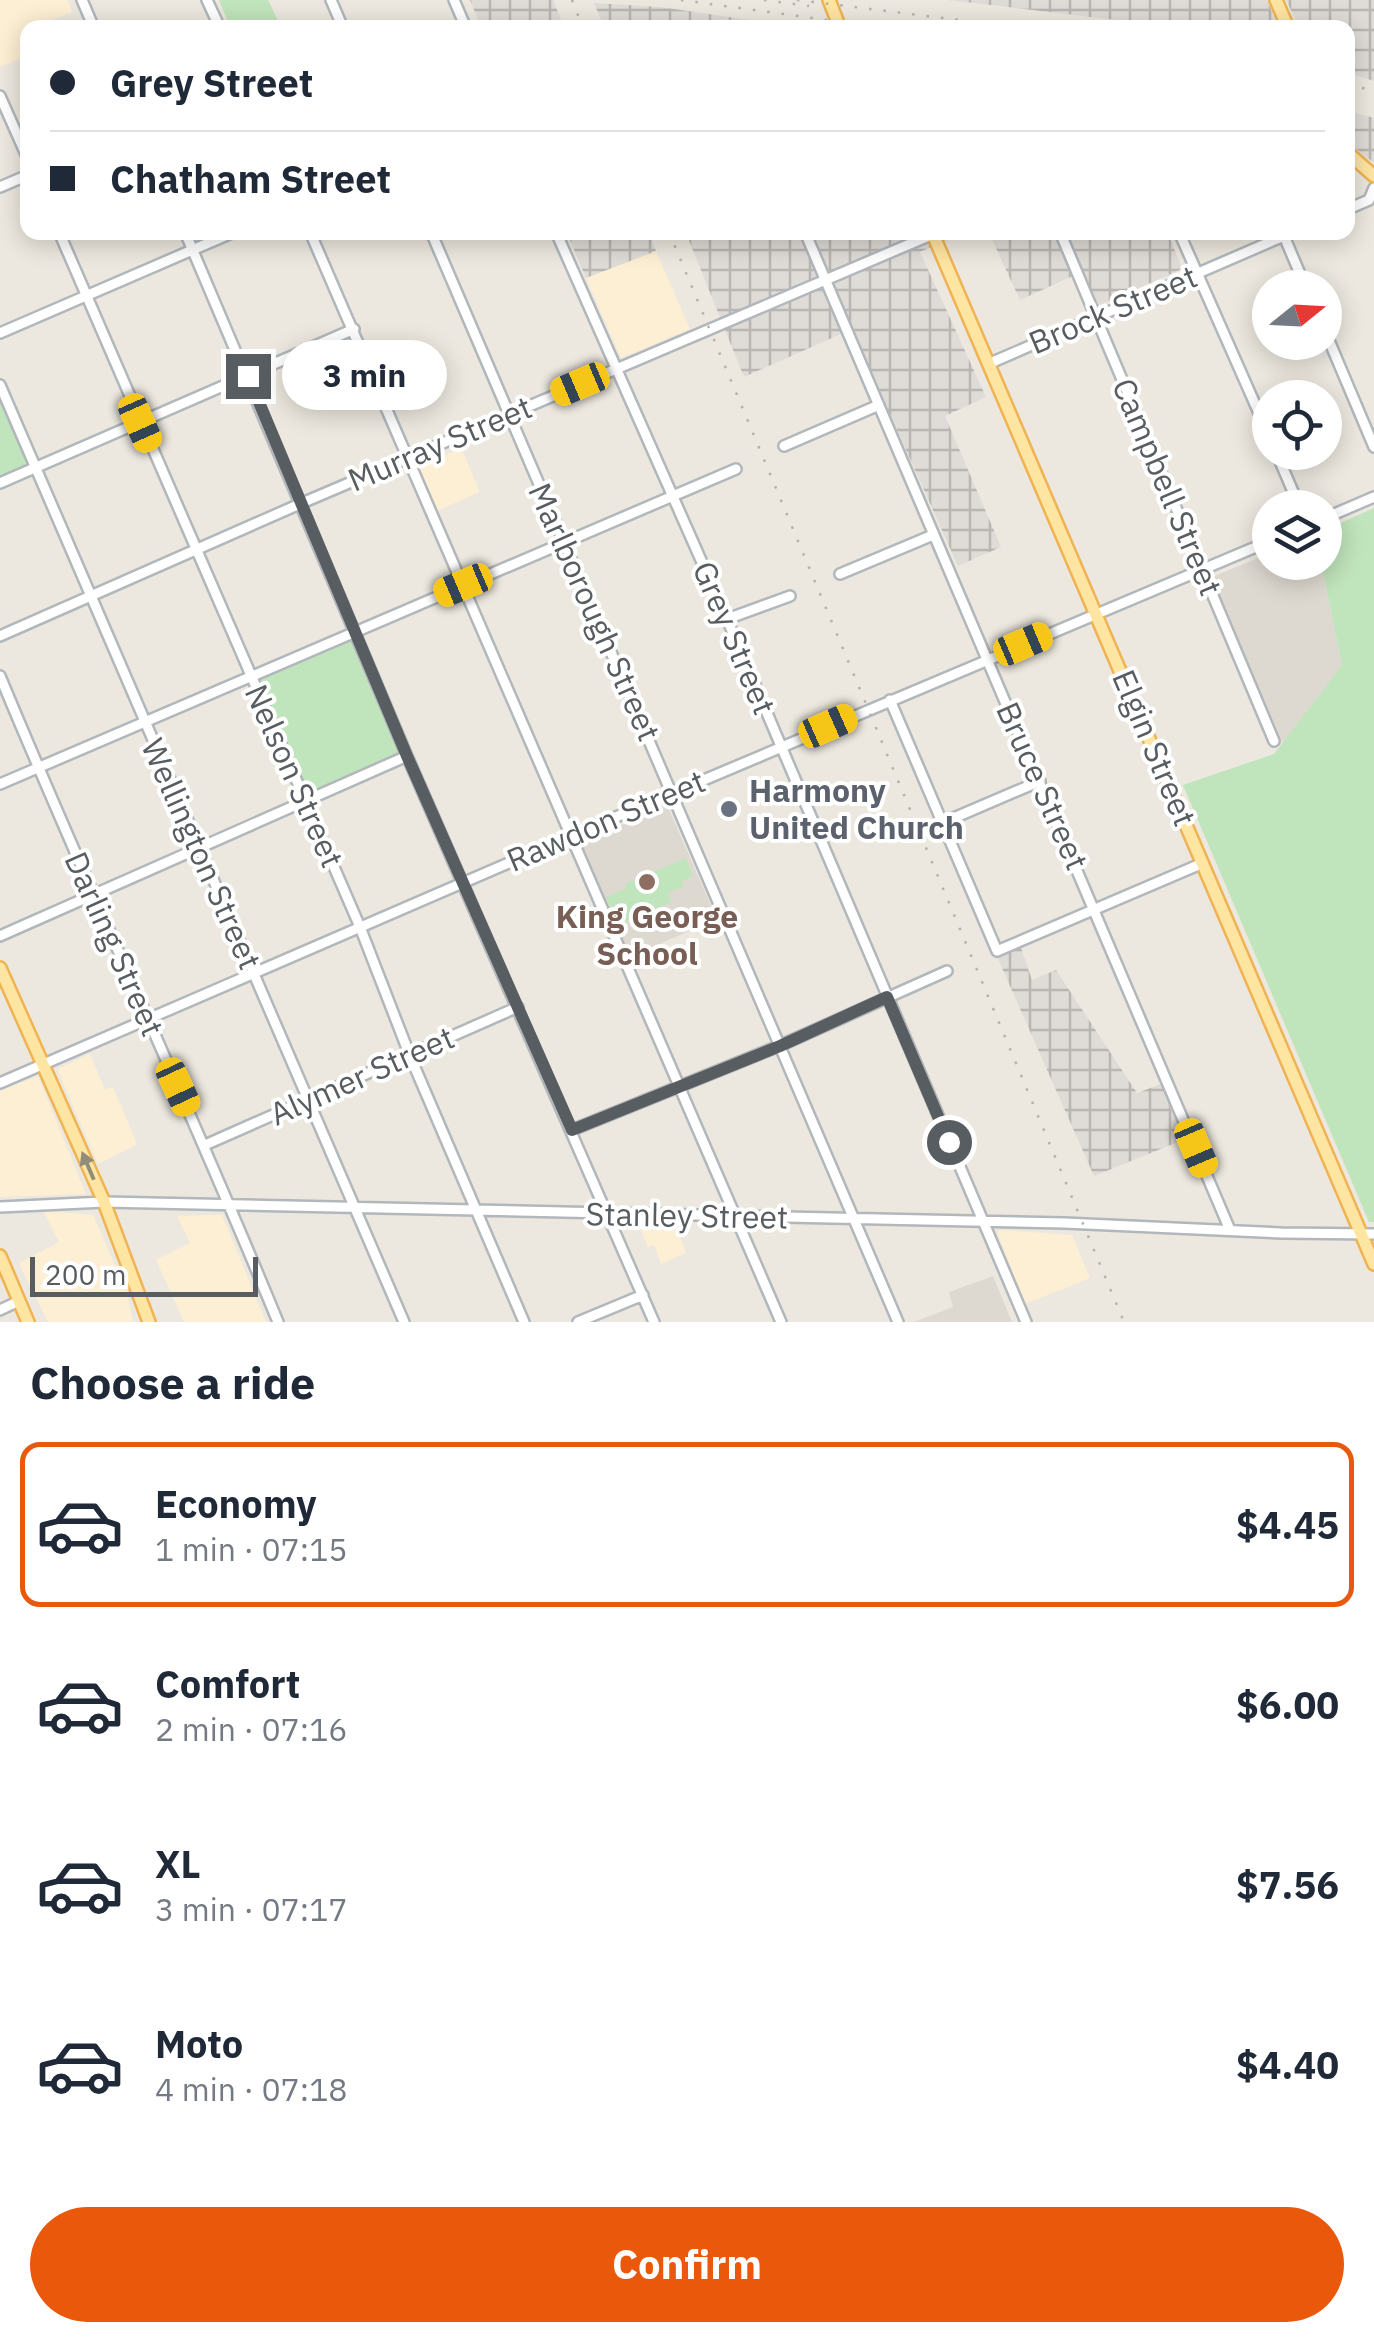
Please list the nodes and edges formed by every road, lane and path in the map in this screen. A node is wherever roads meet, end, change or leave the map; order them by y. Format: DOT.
graph roads {
  1 [pos="0,96"];
  2 [pos="20,140"];
  3 [pos="1355,159"];
  4 [pos="1374,176"];
  5 [pos="1374,188"];
  6 [pos="1372,204"];
  7 [pos="62,240"];
  8 [pos="188,240"];
  9 [pos="215,240"];
  10 [pos="314,240"];
  11 [pos="434,240"];
  12 [pos="560,240"];
  13 [pos="808,240"];
  14 [pos="918,240"];
  15 [pos="937,240"];
  16 [pos="1063,240"];
  17 [pos="1183,240"];
  18 [pos="1274,240"];
  19 [pos="1290,240"];
  20 [pos="192,250"];
  21 [pos="1300,270"];
  22 [pos="1197,273"];
  23 [pos="825,280"];
  24 [pos="85,296"];
  25 [pos="1095,316"];
  26 [pos="354,329"];
  27 [pos="0,333"];
  28 [pos="1337,360"];
  29 [pos="988,364"];
  30 [pos="616,368"];
  31 [pos="248,376"];
  32 [pos="0,385"];
  33 [pos="1252,397"];
  34 [pos="879,404"];
  35 [pos="508,416"];
  36 [pos="140,423"];
  37 [pos="784,446"];
  38 [pos="1374,447"];
  39 [pos="410,458"];
  40 [pos="36,467"];
  41 [pos="736,469"];
  42 [pos="0,483"];
  43 [pos="672,494"];
  44 [pos="1374,497"];
  45 [pos="302,503"];
  46 [pos="1342,511"];
  47 [pos="932,535"];
  48 [pos="564,541"];
  49 [pos="1252,549"];
  50 [pos="196,550"];
  51 [pos="1202,570"];
  52 [pos="840,574"];
  53 [pos="463,585"];
  54 [pos="790,596"];
  55 [pos="89,597"];
  56 [pos="1097,613"];
  57 [pos="727,619"];
  58 [pos="356,630"];
  59 [pos="0,636"];
  60 [pos="986,660"];
  61 [pos="0,676"];
  62 [pos="250,676"];
  63 [pos="890,700"];
  64 [pos="144,723"];
  65 [pos="1274,741"];
  66 [pos="781,748"];
  67 [pos="407,756"];
  68 [pos="38,767"];
  69 [pos="1040,780"];
  70 [pos="0,784"];
  71 [pos="673,793"];
  72 [pos="306,804"];
  73 [pos="942,824"];
  74 [pos="571,836"];
  75 [pos="200,850"];
  76 [pos="1203,863"];
  77 [pos="463,883"];
  78 [pos="91,894"];
  79 [pos="1095,909"];
  80 [pos="360,927"];
  81 [pos="0,936"];
  82 [pos="0,968"];
  83 [pos="947,971"];
  84 [pos="254,975"];
  85 [pos="887,997"];
  86 [pos="518,1007"];
  87 [pos="147,1019"];
  88 [pos="780,1046"];
  89 [pos="410,1056"];
  90 [pos="44,1066"];
  91 [pos="0,1084"];
  92 [pos="679,1086"];
  93 [pos="308,1100"];
  94 [pos="572,1130"];
  95 [pos="205,1144"];
  96 [pos="104,1202"];
  97 [pos="230,1205"];
  98 [pos="0,1207"];
  99 [pos="355,1207"];
  100 [pos="476,1211"];
  101 [pos="608,1214"];
  102 [pos="737,1218"];
  103 [pos="854,1220"];
  104 [pos="984,1222"];
  105 [pos="1230,1230"];
  106 [pos="1368,1234"];
  107 [pos="0,1256"];
  108 [pos="1374,1264"];
  109 [pos="642,1295"];
  110 [pos="19,1301"];
  111 [pos="0,1310"];
  112 [pos="28,1322"];
  113 [pos="149,1322"];
  114 [pos="278,1322"];
  115 [pos="404,1322"];
  116 [pos="524,1322"];
  117 [pos="578,1322"];
  118 [pos="654,1322"];
  119 [pos="781,1322"];
  120 [pos="898,1322"];
  121 [pos="1026,1322"];
  1 -- 2 [label="street"];
  3 -- 4 [label="main road"];
  5 -- 6 [label="street"];
  7 -- 24 [label="street, Nelson Street"];
  8 -- 20 [label="street"];
  9 -- 20 [label="street"];
  10 -- 26 [label="street"];
  11 -- 35 [label="street, Marlborough Street"];
  12 -- 30 [label="street, Grey Street"];
  13 -- 23 [label="street, Bruce Street"];
  14 -- 23 [label="street, Murray Street"];
  15 -- 29 [label="main road, Elgin Street"];
  16 -- 25 [label="street, Campbell Street"];
  17 -- 22 [label="street"];
  18 -- 22 [label="street, Brock Street"];
  19 -- 21 [label="street"];
  20 -- 24 [label="street"];
  20 -- 31 [label="street"];
  22 -- 25 [label="street, Brock Street"];
  22 -- 33 [label="street"];
  23 -- 30 [label="street, Murray Street"];
  23 -- 34 [label="street, Bruce Street"];
  24 -- 27 [label="street"];
  24 -- 36 [label="street, Nelson Street"];
  25 -- 29 [label="street, Brock Street"];
  25 -- 51 [label="street, Campbell Street"];
  26 -- 31 [label="street"];
  26 -- 39 [label="street"];
  28 -- 38 [label="street"];
  29 -- 56 [label="main road, Elgin Street"];
  30 -- 35 [label="street, Murray Street"];
  30 -- 43 [label="street, Grey Street"];
  31 -- 36 [label="street"];
  31 -- 45 [label="street"];
  32 -- 40 [label="street, Wellington Street"];
  34 -- 37 [label="street"];
  34 -- 47 [label="street, Bruce Street"];
  35 -- 39 [label="street, Murray Street"];
  35 -- 48 [label="street, Marlborough Street"];
  36 -- 40 [label="street"];
  36 -- 50 [label="street, Nelson Street"];
  39 -- 45 [label="street, Murray Street"];
  39 -- 53 [label="street"];
  40 -- 42 [label="street"];
  40 -- 55 [label="street, Wellington Street"];
  41 -- 43 [label="street"];
  43 -- 48 [label="street"];
  43 -- 57 [label="street, Grey Street"];
  44 -- 46 [label="street"];
  45 -- 50 [label="street, Murray Street"];
  45 -- 58 [label="street"];
  47 -- 52 [label="street"];
  47 -- 60 [label="street, Bruce Street"];
  48 -- 53 [label="street"];
  48 -- 71 [label="street, Marlborough Street"];
  49 -- 51 [label="street, Rawdon Street"];
  50 -- 55 [label="street, Murray Street"];
  50 -- 62 [label="street, Nelson Street"];
  51 -- 56 [label="street, Rawdon Street"];
  51 -- 65 [label="street, Campbell Street"];
  53 -- 58 [label="street"];
  53 -- 74 [label="street"];
  54 -- 57 [label="street"];
  55 -- 59 [label="street, Murray Street"];
  55 -- 64 [label="street, Wellington Street"];
  56 -- 60 [label="street, Rawdon Street"];
  56 -- 76 [label="main road, Elgin Street"];
  57 -- 66 [label="street, Grey Street"];
  58 -- 62 [label="street"];
  58 -- 67 [label="street"];
  60 -- 63 [label="street, Rawdon Street"];
  60 -- 69 [label="street, Bruce Street"];
  61 -- 68 [label="street, Darling Street"];
  62 -- 64 [label="street"];
  62 -- 72 [label="street, Nelson Street"];
  63 -- 66 [label="street, Rawdon Street"];
  63 -- 73 [label="street"];
  64 -- 68 [label="street"];
  64 -- 75 [label="street, Wellington Street"];
  66 -- 71 [label="street, Rawdon Street"];
  66 -- 85 [label="street, Grey Street"];
  67 -- 72 [label="street"];
  67 -- 77 [label="street"];
  68 -- 70 [label="street"];
  68 -- 78 [label="street, Darling Street"];
  69 -- 73 [label="street"];
  69 -- 79 [label="street, Bruce Street"];
  71 -- 74 [label="street, Rawdon Street"];
  71 -- 88 [label="street, Marlborough Street"];
  72 -- 75 [label="street"];
  72 -- 80 [label="street, Nelson Street"];
  73 -- 79 [label="street"];
  74 -- 77 [label="street, Rawdon Street"];
  74 -- 92 [label="street"];
  75 -- 78 [label="street"];
  75 -- 84 [label="street, Wellington Street"];
  76 -- 79 [label="street"];
  76 -- 106 [label="main road, Elgin Street"];
  77 -- 80 [label="street, Rawdon Street"];
  77 -- 86 [label="street"];
  78 -- 81 [label="street"];
  78 -- 87 [label="street, Darling Street"];
  79 -- 105 [label="street, Bruce Street"];
  80 -- 84 [label="street, Rawdon Street"];
  80 -- 89 [label="street, Nelson Street"];
  82 -- 90 [label="main road"];
  83 -- 85 [label="street"];
  84 -- 87 [label="street, Rawdon Street"];
  84 -- 93 [label="street, Wellington Street"];
  85 -- 88 [label="street"];
  85 -- 104 [label="street, Grey Street"];
  86 -- 89 [label="street, Alymer Street"];
  86 -- 94 [label="street"];
  87 -- 90 [label="street, Rawdon Street"];
  87 -- 95 [label="street, Darling Street"];
  88 -- 92 [label="street"];
  88 -- 103 [label="street, Marlborough Street"];
  89 -- 93 [label="street, Alymer Street"];
  89 -- 100 [label="street, Nelson Street"];
  90 -- 91 [label="street, Rawdon Street"];
  96 -- 90 [label="main road, one-way"];
  92 -- 94 [label="street"];
  92 -- 102 [label="street"];
  93 -- 95 [label="street, Alymer Street"];
  93 -- 99 [label="street, Wellington Street"];
  94 -- 101 [label="street"];
  95 -- 97 [label="street, Darling Street"];
  96 -- 97 [label="street, Stanley Street"];
  96 -- 98 [label="street, Stanley Street"];
  96 -- 113 [label="main road"];
  97 -- 99 [label="street, Stanley Street"];
  97 -- 114 [label="street, Darling Street"];
  99 -- 100 [label="street, Stanley Street"];
  99 -- 115 [label="street, Wellington Street"];
  100 -- 101 [label="street, Stanley Street"];
  100 -- 116 [label="street, Nelson Street"];
  101 -- 102 [label="street, Stanley Street"];
  101 -- 109 [label="street"];
  102 -- 103 [label="street, Stanley Street"];
  102 -- 119 [label="street"];
  103 -- 104 [label="street, Stanley Street"];
  103 -- 120 [label="street, Marlborough Street"];
  104 -- 105 [label="street, Stanley Street"];
  104 -- 121 [label="street, Grey Street"];
  105 -- 106 [label="street, Stanley Street"];
  106 -- 108 [label="main road, Elgin Street"];
  107 -- 110 [label="main road"];
  109 -- 117 [label="street"];
  109 -- 118 [label="street"];
  110 -- 111 [label="street"];
  110 -- 112 [label="main road"];
}
